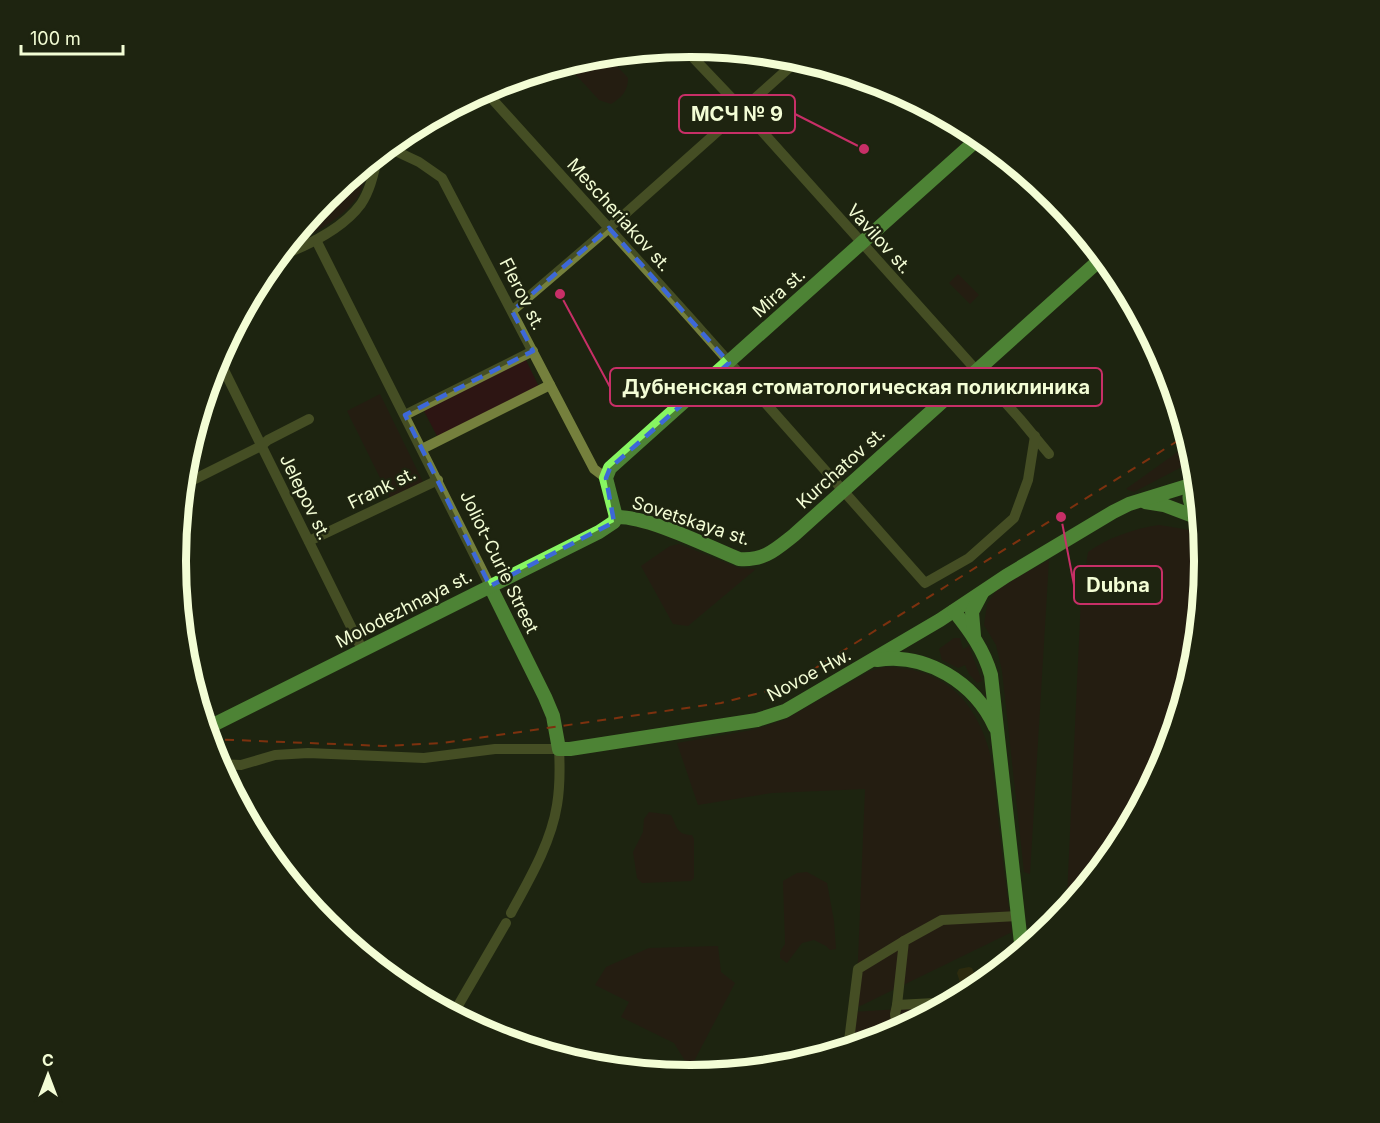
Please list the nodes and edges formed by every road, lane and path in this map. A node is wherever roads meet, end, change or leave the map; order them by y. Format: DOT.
graph roads {
  1 [pos="693,57"];
  2 [pos="790,67"];
  3 [pos="491,98"];
  4 [pos="743,110"];
  5 [pos="972,144"];
  6 [pos="396,152"];
  7 [pos="374,168"];
  8 [pos="609,228"];
  9 [pos="316,240"];
  10 [pos="861,243"];
  11 [pos="294,250"];
  12 [pos="1096,263"];
  13 [pos="512,311"];
  14 [pos="533,351"];
  15 [pos="729,363"];
  16 [pos="224,369"];
  17 [pos="977,370"];
  18 [pos="550,385"];
  19 [pos="405,415"];
  20 [pos="309,419"];
  21 [pos="1035,436"];
  22 [pos="261,446"];
  23 [pos="422,449"];
  24 [pos="1049,454"];
  25 [pos="606,478"];
  26 [pos="192,480"];
  27 [pos="438,480"];
  28 [pos="1188,486"];
  29 [pos="843,490"];
  30 [pos="1137,502"];
  31 [pos="1192,514"];
  32 [pos="616,517"];
  33 [pos="309,541"];
  34 [pos="760,558"];
  35 [pos="490,586"];
  36 [pos="984,590"];
  37 [pos="954,611"];
  38 [pos="974,636"];
  39 [pos="901,643"];
  40 [pos="363,651"];
  41 [pos="872,661"];
  42 [pos="911,661"];
  43 [pos="994,692"];
  44 [pos="978,699"];
  45 [pos="213,725"];
  46 [pos="1000,745"];
  47 [pos="560,749"];
  48 [pos="228,764"];
  49 [pos="1018,916"];
  50 [pos="904,941"];
  51 [pos="1021,943"];
  52 [pos="933,1003"];
  53 [pos="897,1005"];
  54 [pos="456,1008"];
  55 [pos="896,1022"];
  56 [pos="849,1040"];
  1 -- 4 [label="street, Vavilov st."];
  2 -- 4 [label="street"];
  3 -- 8 [label="street, Mescheriakov st."];
  4 -- 8 [label="street"];
  4 -- 10 [label="street, Vavilov st."];
  5 -- 10 [label="main road, Mira st."];
  6 -- 13 [label="street, Flerov st."];
  7 -- 9 [label="street"];
  8 -- 13 [label="street"];
  8 -- 15 [label="street, Mescheriakov st."];
  9 -- 11 [label="street"];
  9 -- 19 [label="street, Joliot-Curie Street"];
  10 -- 15 [label="main road, Mira st."];
  10 -- 17 [label="street, Vavilov st."];
  12 -- 17 [label="main road, Kurchatov st."];
  13 -- 14 [label="street, Flerov st."];
  14 -- 18 [label="street, Flerov st."];
  14 -- 19 [label="street"];
  15 -- 25 [label="main road, Mira st."];
  15 -- 29 [label="street, Mescheriakov st."];
  16 -- 22 [label="street, Jelepov st."];
  17 -- 21 [label="street, Vavilov st."];
  17 -- 29 [label="main road, Kurchatov st."];
  18 -- 23 [label="street, Frank st."];
  18 -- 25 [label="street, Flerov st."];
  19 -- 23 [label="street, Joliot-Curie Street"];
  20 -- 22 [label="street"];
  21 -- 24 [label="street, Vavilov st."];
  21 -- 29 [label="street, Mescheriakov st."];
  22 -- 26 [label="street"];
  22 -- 33 [label="street, Jelepov st."];
  23 -- 27 [label="street, Joliot-Curie Street"];
  25 -- 32 [label="main road, Sovetskaya st."];
  27 -- 33 [label="street, Frank st."];
  27 -- 35 [label="street, Joliot-Curie Street"];
  28 -- 30 [label="main road"];
  29 -- 34 [label="main road, Kurchatov st."];
  30 -- 31 [label="main road"];
  30 -- 36 [label="main road"];
  32 -- 34 [label="main road, Sovetskaya st."];
  32 -- 35 [label="main road, Molodezhnaya st."];
  33 -- 40 [label="street, Jelepov st."];
  35 -- 40 [label="main road, Molodezhnaya st."];
  35 -- 47 [label="main road, Joliot-Curie Street"];
  36 -- 37 [label="main road"];
  36 -- 38 [label="main road, Novoe Hw."];
  37 -- 38 [label="main road, Novoe Hw."];
  37 -- 39 [label="main road"];
  38 -- 43 [label="main road, Novoe Hw."];
  39 -- 41 [label="main road"];
  39 -- 42 [label="main road"];
  40 -- 45 [label="main road, Molodezhnaya st."];
  41 -- 42 [label="main road, Novoe Hw."];
  41 -- 47 [label="main road, Novoe Hw."];
  42 -- 44 [label="main road, Novoe Hw."];
  43 -- 44 [label="main road"];
  43 -- 46 [label="main road, Novoe Hw."];
  44 -- 46 [label="main road, Novoe Hw."];
  46 -- 49 [label="main road, Novoe Hw."];
  47 -- 48 [label="street"];
  47 -- 54 [label="street, Joliot-Curie Street"];
  49 -- 50 [label="street"];
  49 -- 51 [label="main road, Novoe Hw."];
  50 -- 53 [label="street"];
  50 -- 56 [label="street"];
  52 -- 53 [label="street"];
  53 -- 55 [label="street"];
}
